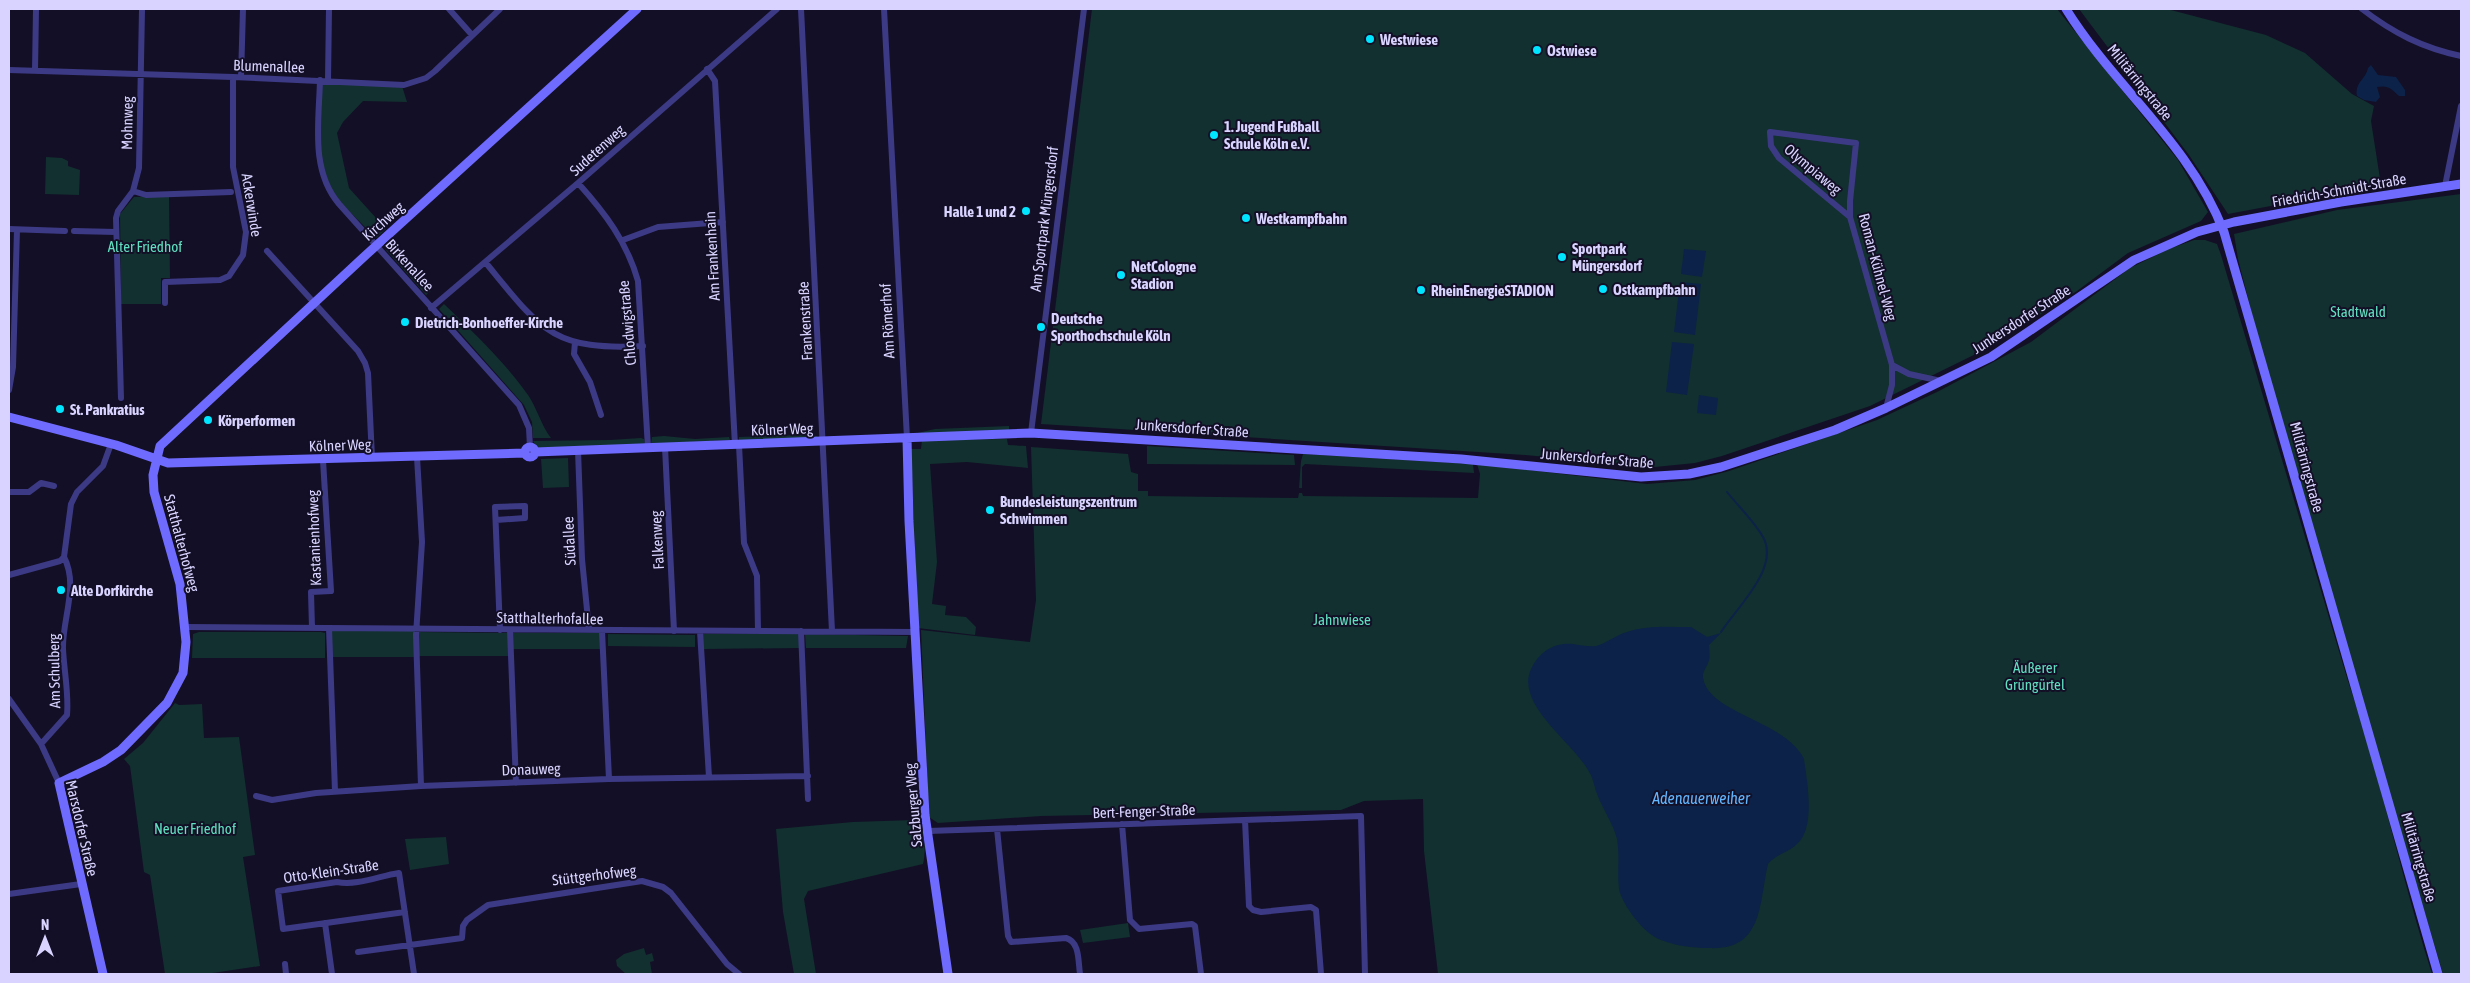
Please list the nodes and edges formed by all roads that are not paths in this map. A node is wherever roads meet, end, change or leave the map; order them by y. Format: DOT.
graph roads {
  1 [pos="36,9"];
  2 [pos="142,9"];
  3 [pos="243,9"];
  4 [pos="329,9"];
  5 [pos="449,9"];
  6 [pos="500,9"];
  7 [pos="637,9"];
  8 [pos="777,9"];
  9 [pos="801,9"];
  10 [pos="884,9"];
  11 [pos="1084,9"];
  12 [pos="2066,9"];
  13 [pos="2362,9"];
  14 [pos="472,35"];
  15 [pos="2461,56"];
  16 [pos="707,69"];
  17 [pos="9,70"];
  18 [pos="35,71"];
  19 [pos="140,74"];
  20 [pos="233,77"];
  21 [pos="241,77"];
  22 [pos="320,80"];
  23 [pos="328,81"];
  24 [pos="2461,106"];
  25 [pos="1856,143"];
  26 [pos="578,183"];
  27 [pos="2461,184"];
  28 [pos="2445,186"];
  29 [pos="133,191"];
  30 [pos="231,192"];
  31 [pos="1850,217"];
  32 [pos="723,222"];
  33 [pos="2221,225"];
  34 [pos="9,230"];
  35 [pos="17,230"];
  36 [pos="65,231"];
  37 [pos="74,231"];
  38 [pos="116,232"];
  39 [pos="623,240"];
  40 [pos="376,246"];
  41 [pos="267,251"];
  42 [pos="486,263"];
  43 [pos="314,303"];
  44 [pos="165,304"];
  45 [pos="431,308"];
  46 [pos="575,342"];
  47 [pos="643,346"];
  48 [pos="1892,366"];
  49 [pos="1942,381"];
  50 [pos="9,390"];
  51 [pos="121,398"];
  52 [pos="1886,408"];
  53 [pos="601,415"];
  54 [pos="9,417"];
  55 [pos="1031,433"];
  56 [pos="907,438"];
  57 [pos="822,442"];
  58 [pos="111,444"];
  59 [pos="737,445"];
  60 [pos="665,447"];
  61 [pos="648,448"];
  62 [pos="578,450"];
  63 [pos="530,451"];
  64 [pos="416,457"];
  65 [pos="372,458"];
  66 [pos="156,460"];
  67 [pos="323,460"];
  68 [pos="54,486"];
  69 [pos="9,492"];
  70 [pos="496,520"];
  71 [pos="64,557"];
  72 [pos="9,575"];
  73 [pos="185,627"];
  74 [pos="312,628"];
  75 [pos="329,628"];
  76 [pos="416,629"];
  77 [pos="500,630"];
  78 [pos="510,630"];
  79 [pos="589,630"];
  80 [pos="602,630"];
  81 [pos="674,631"];
  82 [pos="700,631"];
  83 [pos="758,631"];
  84 [pos="801,631"];
  85 [pos="832,631"];
  86 [pos="914,632"];
  87 [pos="9,699"];
  88 [pos="41,744"];
  89 [pos="808,776"];
  90 [pos="709,778"];
  91 [pos="609,779"];
  92 [pos="59,783"];
  93 [pos="516,783"];
  94 [pos="421,786"];
  95 [pos="335,791"];
  96 [pos="256,796"];
  97 [pos="808,799"];
  98 [pos="1245,820"];
  99 [pos="1122,824"];
  100 [pos="997,829"];
  101 [pos="928,831"];
  102 [pos="81,884"];
  103 [pos="9,894"];
  104 [pos="405,912"];
  105 [pos="325,923"];
  106 [pos="410,946"];
  107 [pos="358,952"];
  108 [pos="285,964"];
  109 [pos="103,974"];
  110 [pos="286,974"];
  111 [pos="332,974"];
  112 [pos="414,974"];
  113 [pos="739,974"];
  114 [pos="948,974"];
  115 [pos="1080,974"];
  116 [pos="1202,974"];
  117 [pos="1321,974"];
  118 [pos="1365,974"];
  119 [pos="2438,974"];
  1 -- 18 [label="street"];
  2 -- 19 [label="street, Mohnweg"];
  3 -- 21 [label="street"];
  4 -- 23 [label="street"];
  5 -- 14 [label="street"];
  6 -- 14 [label="street, Blumenallee"];
  7 -- 40 [label="street, Kirchweg"];
  8 -- 16 [label="street, Sudetenweg"];
  9 -- 57 [label="street, Frankenstraße"];
  10 -- 56 [label="street, Am Römerhof"];
  11 -- 55 [label="street, Am Sportpark Müngersdorf"];
  12 -- 33 [label="street, Militärringstraße"];
  13 -- 15 [label="street"];
  14 -- 23 [label="street, Blumenallee"];
  16 -- 26 [label="street, Sudetenweg"];
  16 -- 32 [label="street, Am Frankenhain"];
  17 -- 18 [label="street, Blumenallee"];
  18 -- 19 [label="street, Blumenallee"];
  19 -- 20 [label="street, Blumenallee"];
  19 -- 29 [label="street, Mohnweg"];
  20 -- 21 [label="street, Blumenallee"];
  20 -- 44 [label="street, Ackerwinde"];
  21 -- 22 [label="street, Blumenallee"];
  22 -- 23 [label="street, Blumenallee"];
  22 -- 40 [label="street, Birkenallee"];
  24 -- 28 [label="street"];
  25 -- 31 [label="street, Roman-Kühnel-Weg"];
  25 -- 31 [label="street, Olympiaweg"];
  26 -- 39 [label="street, Chlodwigstraße"];
  26 -- 42 [label="street, Sudetenweg"];
  27 -- 28 [label="street, Friedrich-Schmidt-Straße"];
  28 -- 33 [label="street, Friedrich-Schmidt-Straße"];
  29 -- 30 [label="street"];
  29 -- 38 [label="street, Mohnweg"];
  31 -- 48 [label="street, Roman-Kühnel-Weg"];
  32 -- 39 [label="street"];
  32 -- 59 [label="street, Am Frankenhain"];
  33 -- 49 [label="street, Junkersdorfer Straße"];
  33 -- 119 [label="street, Militärringstraße"];
  34 -- 35 [label="street"];
  35 -- 36 [label="street"];
  35 -- 50 [label="street"];
  37 -- 38 [label="street"];
  38 -- 51 [label="street, Mohnweg"];
  39 -- 47 [label="street, Chlodwigstraße"];
  40 -- 43 [label="street, Kirchweg"];
  40 -- 45 [label="street, Birkenallee"];
  41 -- 43 [label="street, Ackerwinde"];
  42 -- 45 [label="street, Sudetenweg"];
  42 -- 46 [label="street"];
  43 -- 65 [label="street, Ackerwinde"];
  43 -- 66 [label="street, Kirchweg"];
  45 -- 63 [label="street, Birkenallee"];
  46 -- 47 [label="street"];
  46 -- 53 [label="street"];
  47 -- 61 [label="street, Chlodwigstraße"];
  48 -- 49 [label="street"];
  48 -- 52 [label="street, Roman-Kühnel-Weg"];
  49 -- 52 [label="street, Junkersdorfer Straße"];
  52 -- 55 [label="street, Junkersdorfer Straße"];
  54 -- 58 [label="street, Kölner Weg"];
  55 -- 56 [label="street, Kölner Weg"];
  56 -- 57 [label="street, Kölner Weg"];
  56 -- 86 [label="street, Am Römerhof"];
  57 -- 59 [label="street, Kölner Weg"];
  57 -- 85 [label="street, Frankenstraße"];
  58 -- 66 [label="street, Kölner Weg"];
  58 -- 71 [label="street"];
  59 -- 60 [label="street, Kölner Weg"];
  59 -- 83 [label="street, Am Frankenhain"];
  60 -- 61 [label="street, Kölner Weg"];
  60 -- 81 [label="street, Falkenweg"];
  61 -- 62 [label="street, Kölner Weg"];
  62 -- 63 [label="street, Kölner Weg"];
  62 -- 79 [label="street, Südallee"];
  63 -- 64 [label="street, Kölner Weg"];
  64 -- 65 [label="street, Kölner Weg"];
  64 -- 76 [label="street"];
  65 -- 67 [label="street, Kölner Weg"];
  66 -- 67 [label="street, Kölner Weg"];
  66 -- 73 [label="street, Statthalterhofweg"];
  67 -- 74 [label="street, Kastanienhofweg"];
  68 -- 69 [label="street"];
  70 -- 70 [label="street"];
  70 -- 77 [label="street"];
  71 -- 72 [label="street"];
  71 -- 88 [label="street, Am Schulberg"];
  73 -- 74 [label="street, Statthalterhofallee"];
  73 -- 92 [label="street, Statthalterhofweg"];
  74 -- 75 [label="street, Statthalterhofallee"];
  75 -- 76 [label="street, Statthalterhofallee"];
  75 -- 95 [label="street"];
  76 -- 77 [label="street, Statthalterhofallee"];
  76 -- 94 [label="street"];
  77 -- 78 [label="street, Statthalterhofallee"];
  78 -- 79 [label="street, Statthalterhofallee"];
  78 -- 93 [label="street"];
  79 -- 80 [label="street, Statthalterhofallee"];
  80 -- 81 [label="street, Statthalterhofallee"];
  80 -- 91 [label="street"];
  81 -- 82 [label="street, Statthalterhofallee"];
  82 -- 83 [label="street, Statthalterhofallee"];
  82 -- 90 [label="street"];
  83 -- 84 [label="street, Statthalterhofallee"];
  84 -- 85 [label="street, Statthalterhofallee"];
  84 -- 89 [label="street"];
  85 -- 86 [label="street, Statthalterhofallee"];
  86 -- 101 [label="street, Salzburger Weg"];
  87 -- 88 [label="street, Marsdorfer Straße"];
  88 -- 92 [label="street, Marsdorfer Straße"];
  89 -- 90 [label="street, Donauweg"];
  89 -- 97 [label="street"];
  90 -- 91 [label="street, Donauweg"];
  91 -- 93 [label="street, Donauweg"];
  92 -- 102 [label="street, Marsdorfer Straße"];
  93 -- 94 [label="street, Donauweg"];
  94 -- 95 [label="street, Donauweg"];
  95 -- 96 [label="street, Donauweg"];
  98 -- 99 [label="street, Bert-Fenger-Straße"];
  98 -- 117 [label="street"];
  98 -- 118 [label="street, Bert-Fenger-Straße"];
  99 -- 100 [label="street, Bert-Fenger-Straße"];
  99 -- 116 [label="street"];
  100 -- 101 [label="street, Bert-Fenger-Straße"];
  100 -- 115 [label="street"];
  101 -- 114 [label="street, Salzburger Weg"];
  102 -- 103 [label="street"];
  102 -- 109 [label="street, Marsdorfer Straße"];
  104 -- 105 [label="street, Otto-Klein-Straße"];
  104 -- 105 [label="street, Otto-Klein-Straße"];
  104 -- 106 [label="street"];
  105 -- 111 [label="street"];
  106 -- 107 [label="street"];
  106 -- 112 [label="street"];
  106 -- 113 [label="street, Stüttgerhofweg"];
  108 -- 110 [label="street"];
}
